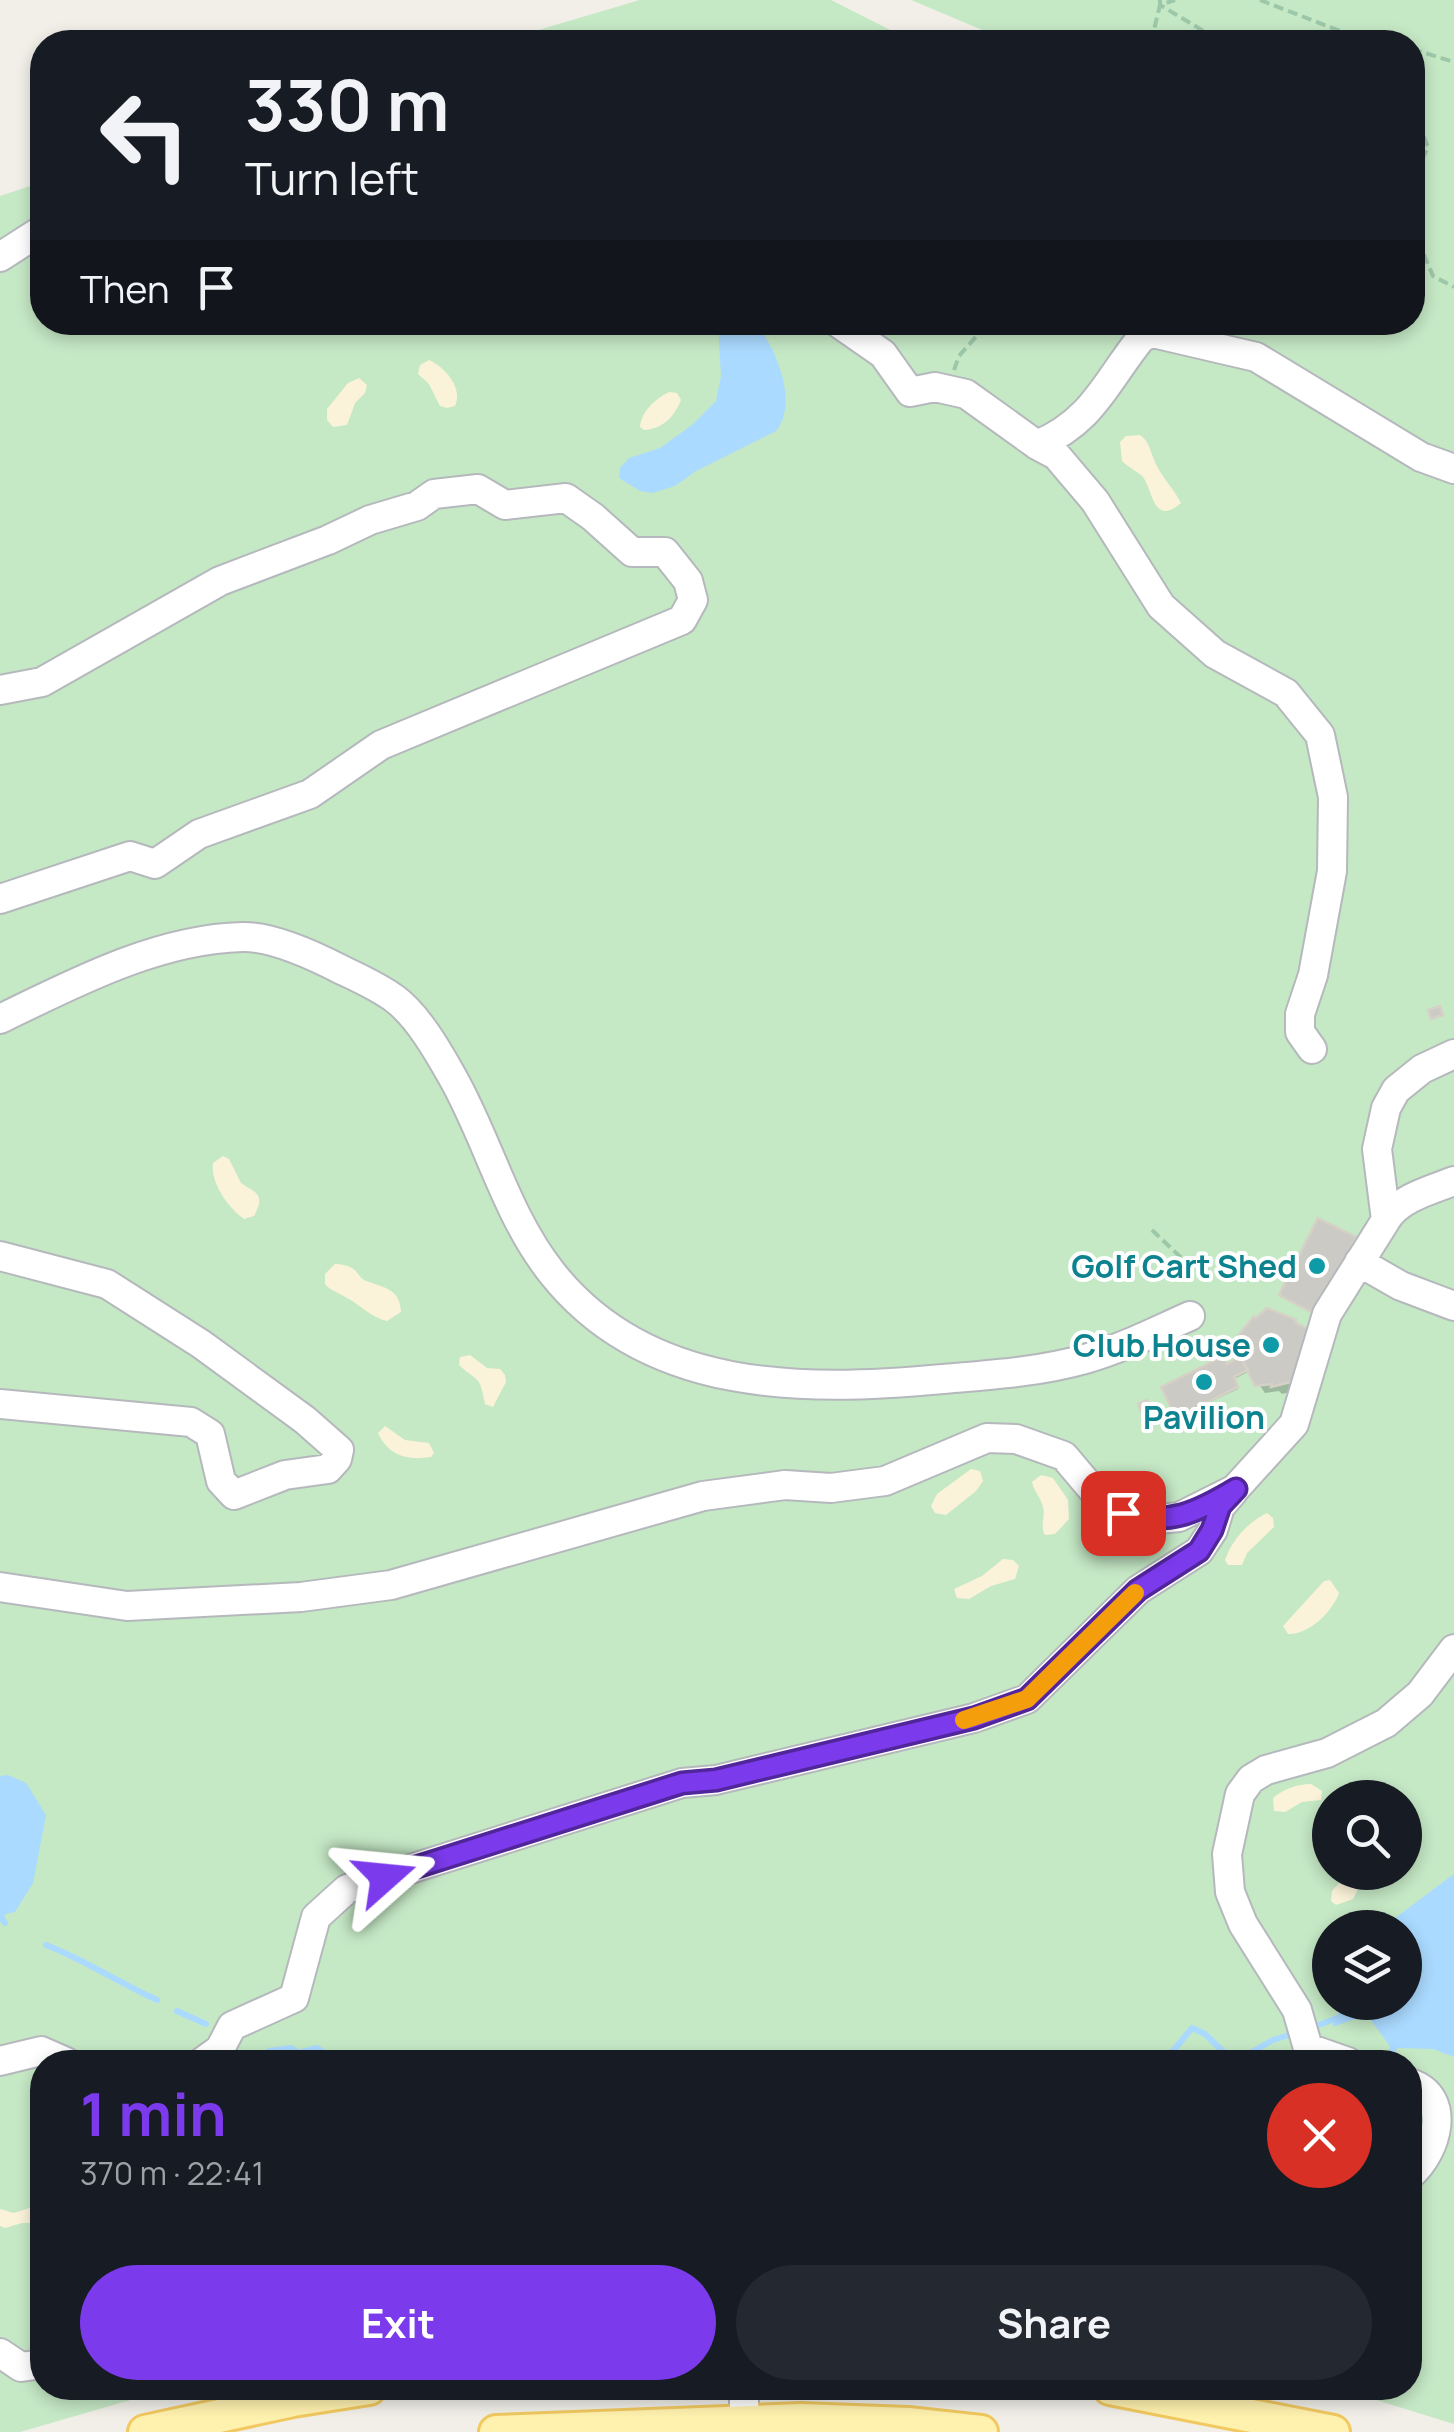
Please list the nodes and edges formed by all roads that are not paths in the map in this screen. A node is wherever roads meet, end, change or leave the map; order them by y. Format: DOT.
graph roads {
  1 [pos="30,238"];
  2 [pos="0,258"];
  3 [pos="856,335"];
  4 [pos="1148,335"];
  5 [pos="1162,335"];
  6 [pos="1037,445"];
  7 [pos="1454,469"];
  8 [pos="0,690"];
  9 [pos="0,899"];
  10 [pos="0,1019"];
  11 [pos="1312,1049"];
  12 [pos="1454,1054"];
  13 [pos="1454,1181"];
  14 [pos="1386,1220"];
  15 [pos="0,1256"];
  16 [pos="1359,1262"];
  17 [pos="1454,1306"];
  18 [pos="1190,1316"];
  19 [pos="0,1404"];
  20 [pos="1236,1489"];
  21 [pos="0,1586"];
  22 [pos="1454,1649"];
  23 [pos="219,2050"];
  24 [pos="1314,2050"];
  25 [pos="30,2054"];
  26 [pos="0,2061"];
  27 [pos="1422,2089"];
  28 [pos="1422,2161"];
  29 [pos="0,2353"];
  30 [pos="30,2366"];
  31 [pos="293,2400"];
  32 [pos="744,2400"];
  33 [pos="1171,2400"];
  34 [pos="744,2426"];
  35 [pos="144,2432"];
  36 [pos="496,2432"];
  37 [pos="981,2432"];
  38 [pos="1334,2432"];
  1 -- 2 [label="street"];
  3 -- 6 [label="street"];
  4 -- 6 [label="street"];
  5 -- 7 [label="street"];
  6 -- 11 [label="street"];
  8 -- 9 [label="street"];
  10 -- 18 [label="street"];
  12 -- 14 [label="street"];
  13 -- 14 [label="street"];
  14 -- 16 [label="street"];
  15 -- 19 [label="street"];
  16 -- 17 [label="street"];
  16 -- 20 [label="street"];
  20 -- 21 [label="street"];
  20 -- 23 [label="street"];
  22 -- 24 [label="street"];
  25 -- 26 [label="street"];
  27 -- 28 [label="street"];
  29 -- 30 [label="street"];
  31 -- 35 [label="main road"];
  32 -- 34 [label="street"];
  33 -- 38 [label="main road"];
  34 -- 36 [label="main road"];
  34 -- 37 [label="main road"];
}
